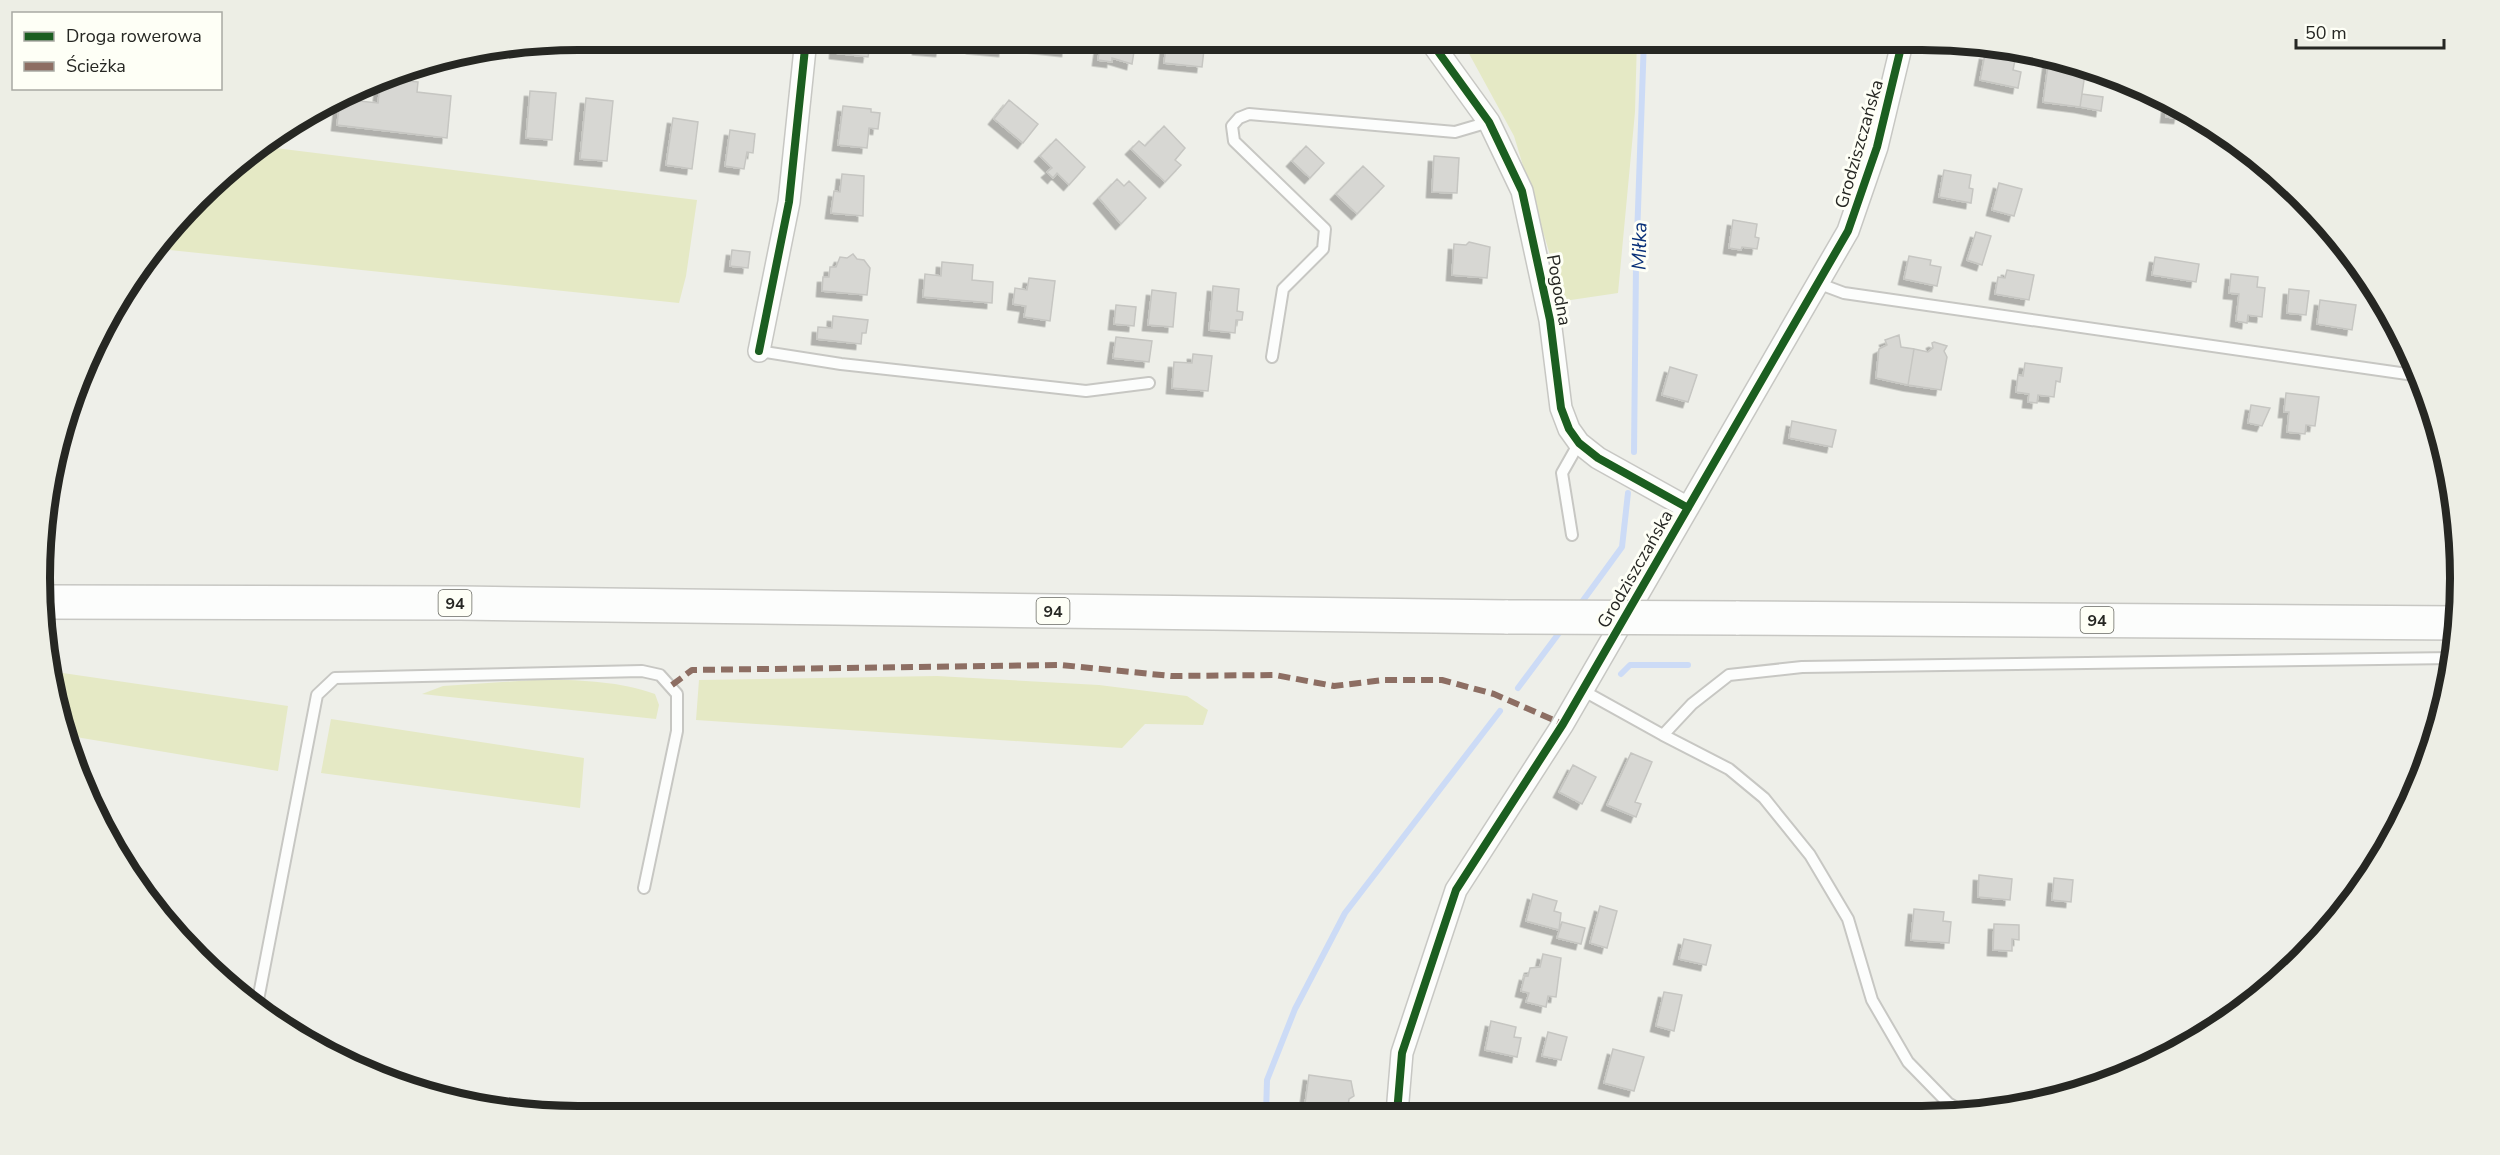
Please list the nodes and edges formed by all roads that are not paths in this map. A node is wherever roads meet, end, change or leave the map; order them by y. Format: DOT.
graph roads {
  1 [pos="805,50"];
  2 [pos="1437,50"];
  3 [pos="1900,50"];
  4 [pos="1489,122"];
  5 [pos="1820,284"];
  6 [pos="759,351"];
  7 [pos="1272,357"];
  8 [pos="2410,374"];
  9 [pos="1149,383"];
  10 [pos="1579,443"];
  11 [pos="1688,508"];
  12 [pos="1572,535"];
  13 [pos="51,602"];
  14 [pos="2448,623"];
  15 [pos="2444,658"];
  16 [pos="1582,690"];
  17 [pos="1663,735"];
  18 [pos="644,888"];
  19 [pos="258,998"];
  20 [pos="1950,1104"];
  21 [pos="1398,1106"];
  1 -- 6 [label="street"];
  2 -- 4 [label="street, Pogodna"];
  3 -- 5 [label="street, Grodziszczańska"];
  4 -- 7 [label="lane"];
  4 -- 10 [label="street, Pogodna"];
  5 -- 8 [label="lane"];
  5 -- 11 [label="street, Grodziszczańska"];
  6 -- 9 [label="lane"];
  10 -- 11 [label="street, Pogodna"];
  10 -- 12 [label="lane"];
  11 -- 16 [label="street, Grodziszczańska"];
  13 -- 14 [label="main road, 94, bridge"];
  15 -- 17 [label="lane"];
  16 -- 17 [label="lane"];
  16 -- 21 [label="street, Grodziszczańska"];
  17 -- 20 [label="lane"];
  18 -- 19 [label="lane"];
}
